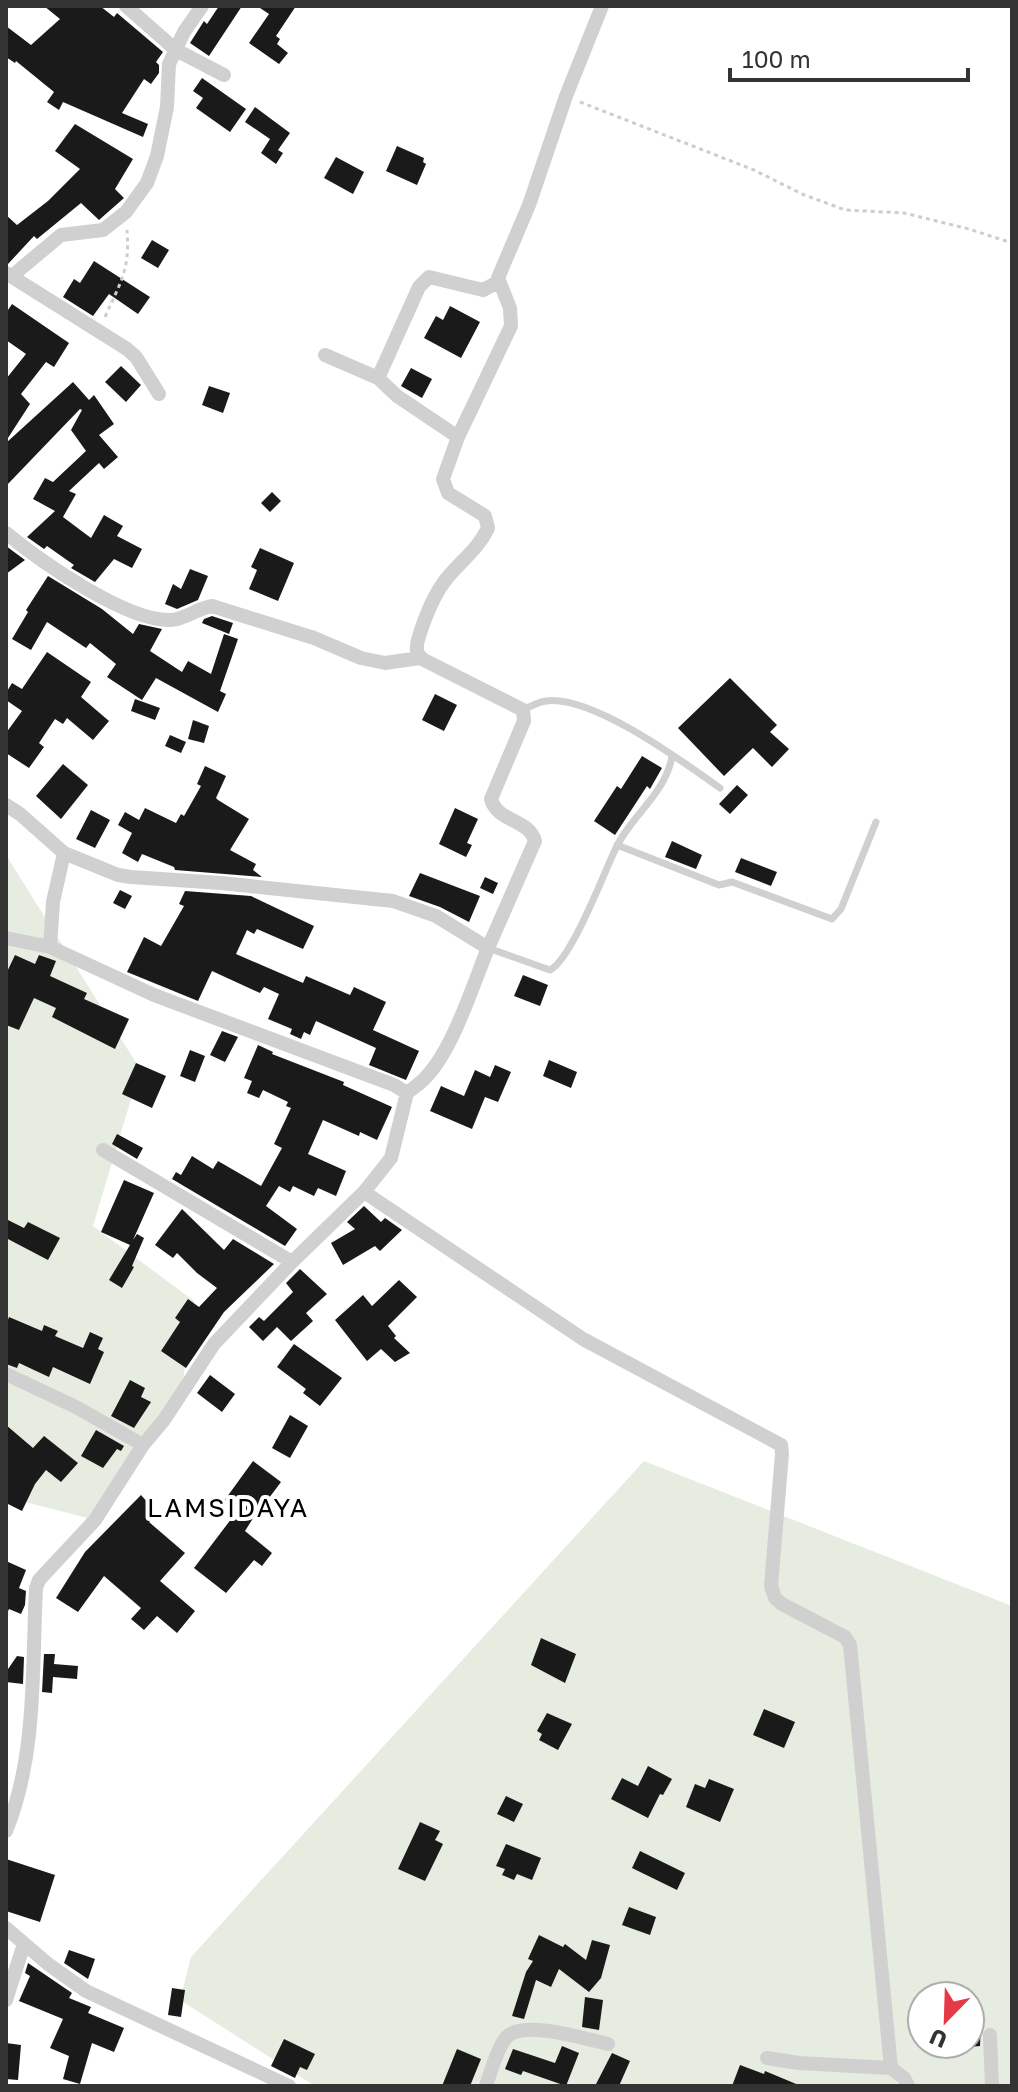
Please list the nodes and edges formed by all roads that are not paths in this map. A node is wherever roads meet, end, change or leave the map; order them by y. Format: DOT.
graph roads {
  1 [pos="126,6"];
  2 [pos="202,6"];
  3 [pos="602,6"];
  4 [pos="176,50"];
  5 [pos="224,75"];
  6 [pos="9,274"];
  7 [pos="498,282"];
  8 [pos="325,355"];
  9 [pos="378,378"];
  10 [pos="159,394"];
  11 [pos="458,437"];
  12 [pos="6,533"];
  13 [pos="420,658"];
  14 [pos="523,710"];
  15 [pos="672,756"];
  16 [pos="720,788"];
  17 [pos="6,805"];
  18 [pos="876,822"];
  19 [pos="617,845"];
  20 [pos="64,853"];
  21 [pos="6,938"];
  22 [pos="50,947"];
  23 [pos="488,948"];
  24 [pos="407,1093"];
  25 [pos="103,1150"];
  26 [pos="364,1192"];
  27 [pos="292,1262"];
  28 [pos="6,1374"];
  29 [pos="143,1445"];
  30 [pos="6,1831"];
  31 [pos="6,1928"];
  32 [pos="24,1944"];
  33 [pos="6,2000"];
  34 [pos="990,2035"];
  35 [pos="608,2044"];
  36 [pos="767,2058"];
  37 [pos="891,2068"];
  38 [pos="289,2086"];
  39 [pos="486,2086"];
  40 [pos="908,2086"];
  41 [pos="992,2086"];
  1 -- 4 [label="street"];
  2 -- 4 [label="street"];
  3 -- 7 [label="street"];
  4 -- 5 [label="street"];
  4 -- 6 [label="street"];
  6 -- 10 [label="street"];
  7 -- 9 [label="street"];
  7 -- 11 [label="street"];
  8 -- 9 [label="street"];
  9 -- 11 [label="street"];
  11 -- 13 [label="street"];
  12 -- 13 [label="street"];
  13 -- 14 [label="street"];
  14 -- 15 [label="lane"];
  14 -- 23 [label="street"];
  15 -- 16 [label="lane"];
  15 -- 19 [label="lane"];
  17 -- 20 [label="street"];
  18 -- 19 [label="lane"];
  19 -- 23 [label="lane"];
  20 -- 22 [label="street"];
  20 -- 23 [label="street"];
  21 -- 22 [label="street"];
  22 -- 24 [label="street"];
  23 -- 24 [label="street"];
  24 -- 26 [label="street"];
  25 -- 27 [label="street"];
  26 -- 27 [label="street"];
  26 -- 37 [label="street"];
  27 -- 29 [label="street"];
  28 -- 29 [label="street"];
  29 -- 30 [label="street"];
  31 -- 32 [label="street"];
  32 -- 33 [label="street"];
  32 -- 38 [label="street"];
  34 -- 41 [label="street"];
  35 -- 39 [label="street"];
  36 -- 37 [label="street"];
  37 -- 40 [label="street"];
}
